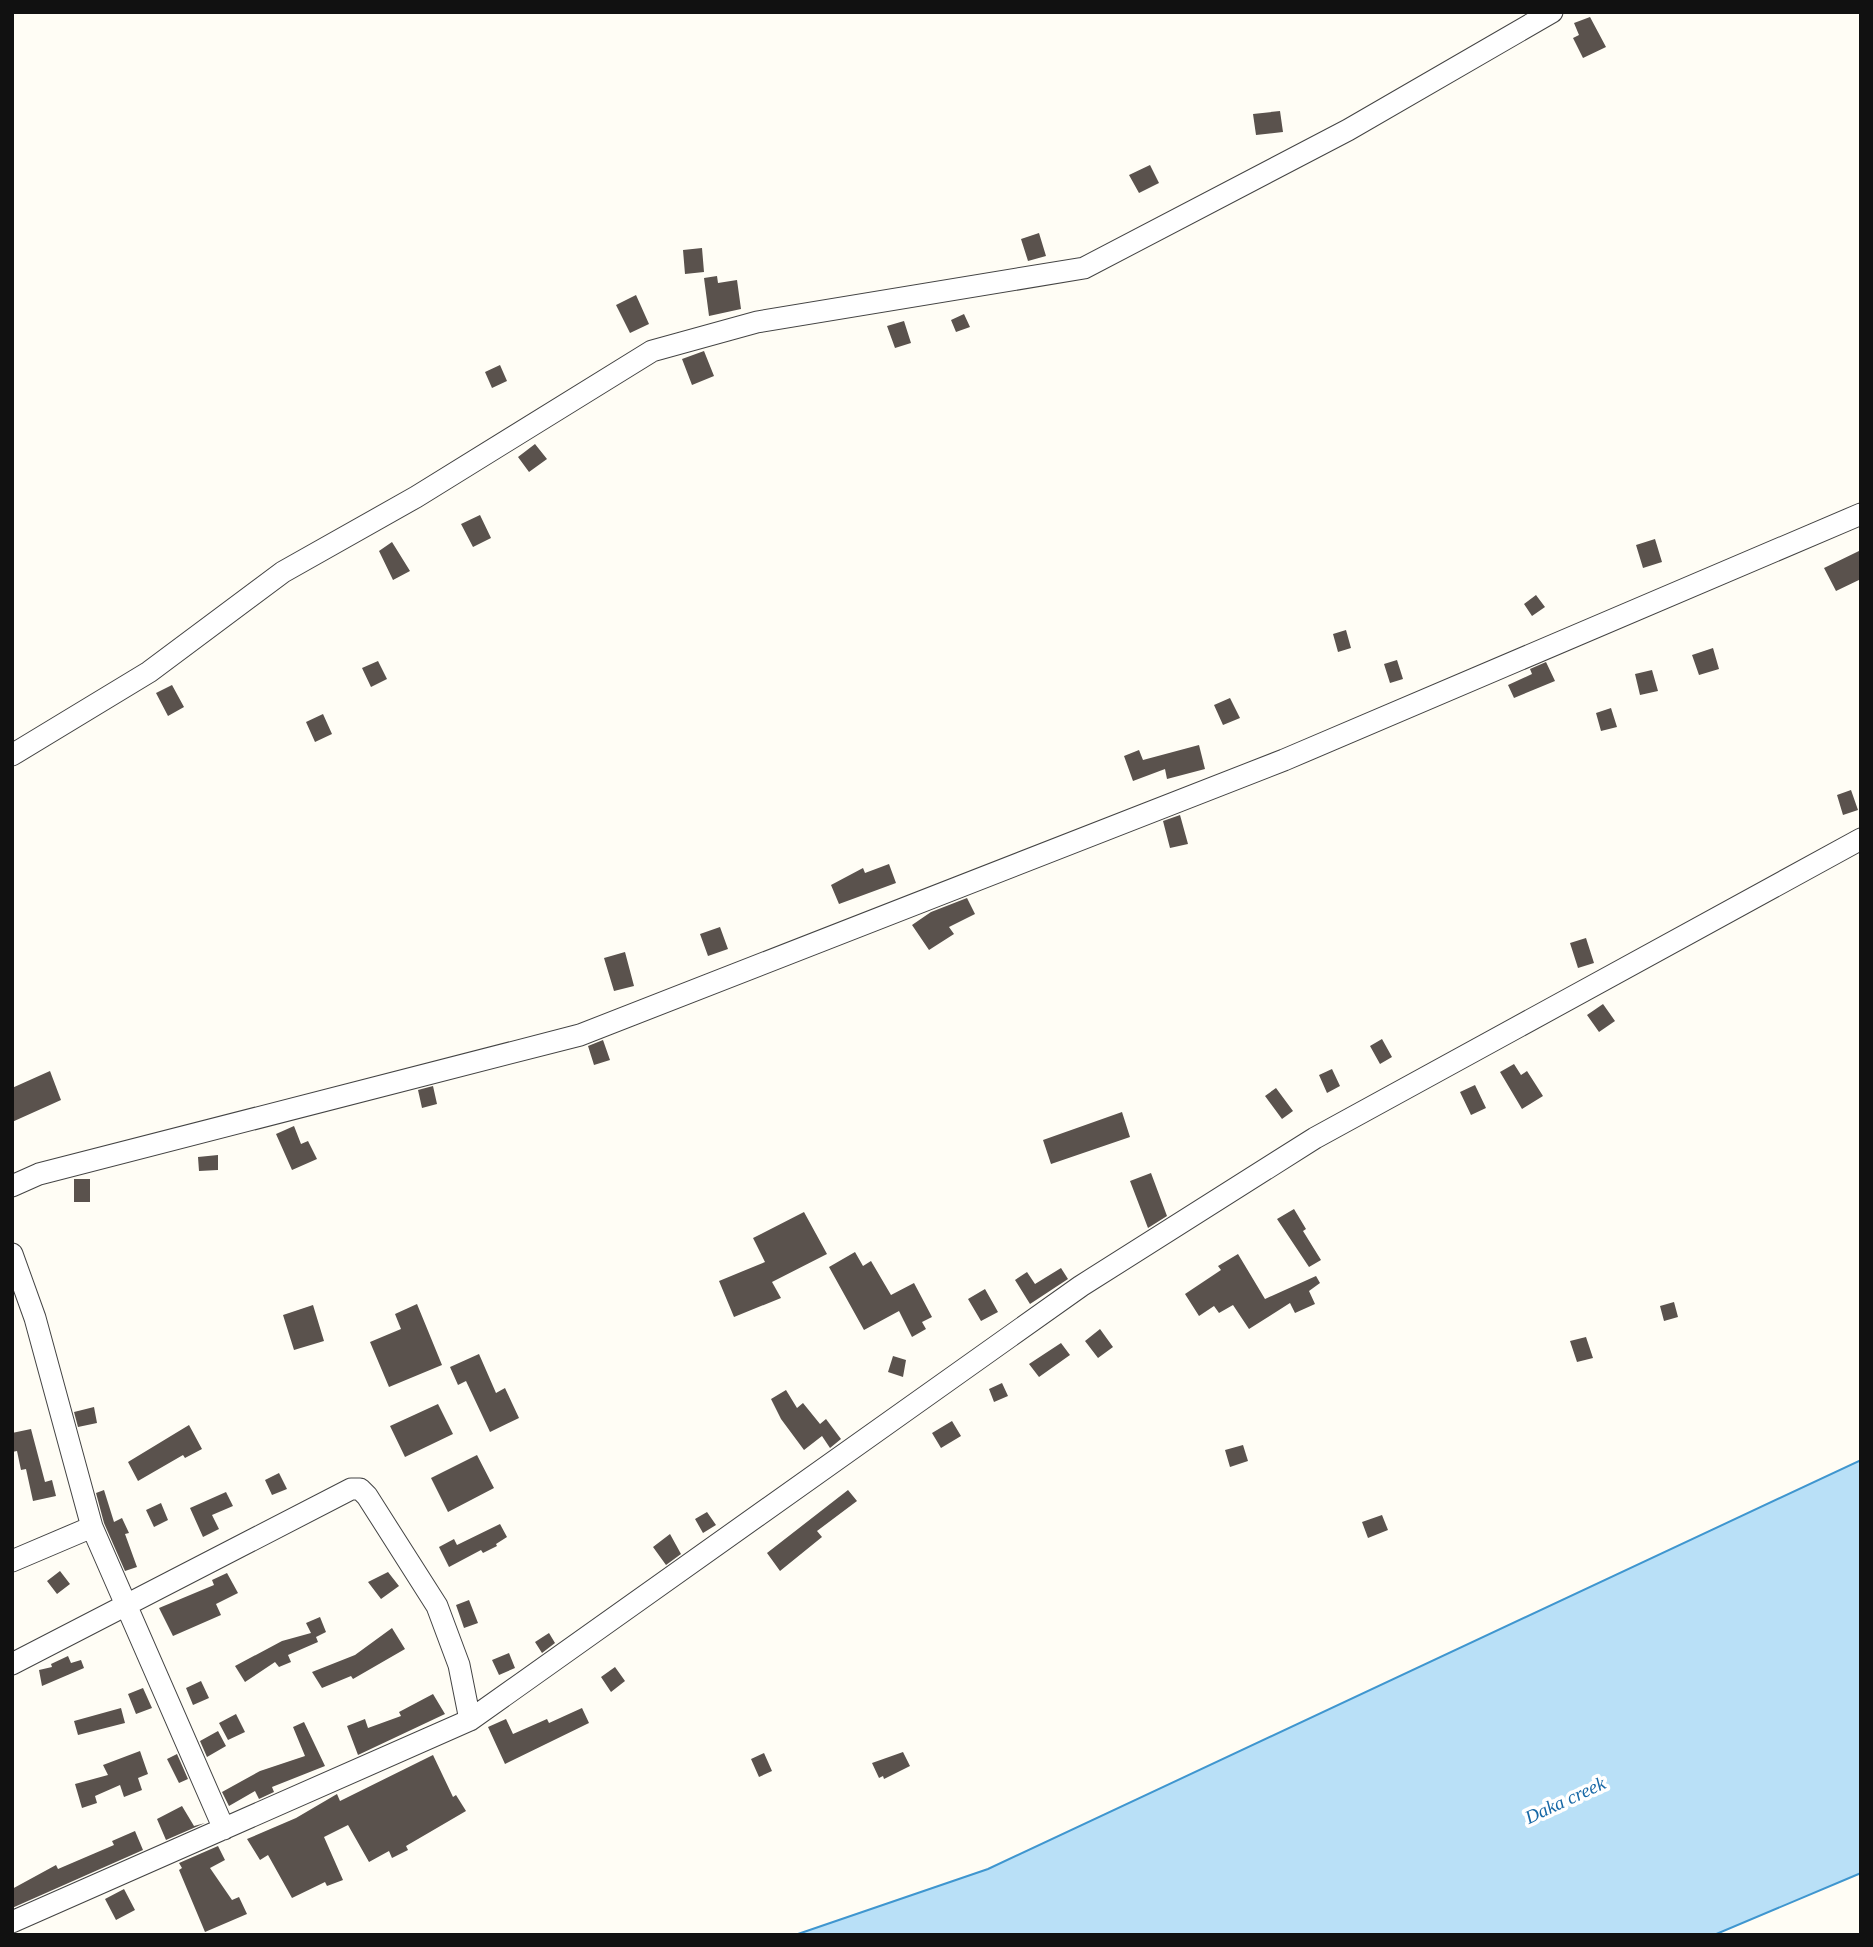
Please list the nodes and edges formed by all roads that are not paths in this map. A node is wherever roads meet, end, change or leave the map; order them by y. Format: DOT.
graph roads {
  1 [pos="1552,12"];
  2 [pos="1861,514"];
  3 [pos="12,755"];
  4 [pos="1861,839"];
  5 [pos="12,1186"];
  6 [pos="12,1254"];
  7 [pos="92,1527"];
  8 [pos="12,1561"];
  9 [pos="126,1605"];
  10 [pos="12,1664"];
  11 [pos="470,1720"];
  12 [pos="224,1829"];
  13 [pos="12,1922"];
  1 -- 3 [label="street"];
  2 -- 5 [label="street"];
  4 -- 11 [label="street"];
  6 -- 7 [label="street"];
  7 -- 8 [label="street"];
  7 -- 9 [label="street"];
  9 -- 10 [label="street"];
  9 -- 11 [label="street"];
  9 -- 12 [label="street"];
  11 -- 12 [label="street"];
  12 -- 13 [label="street"];
}
